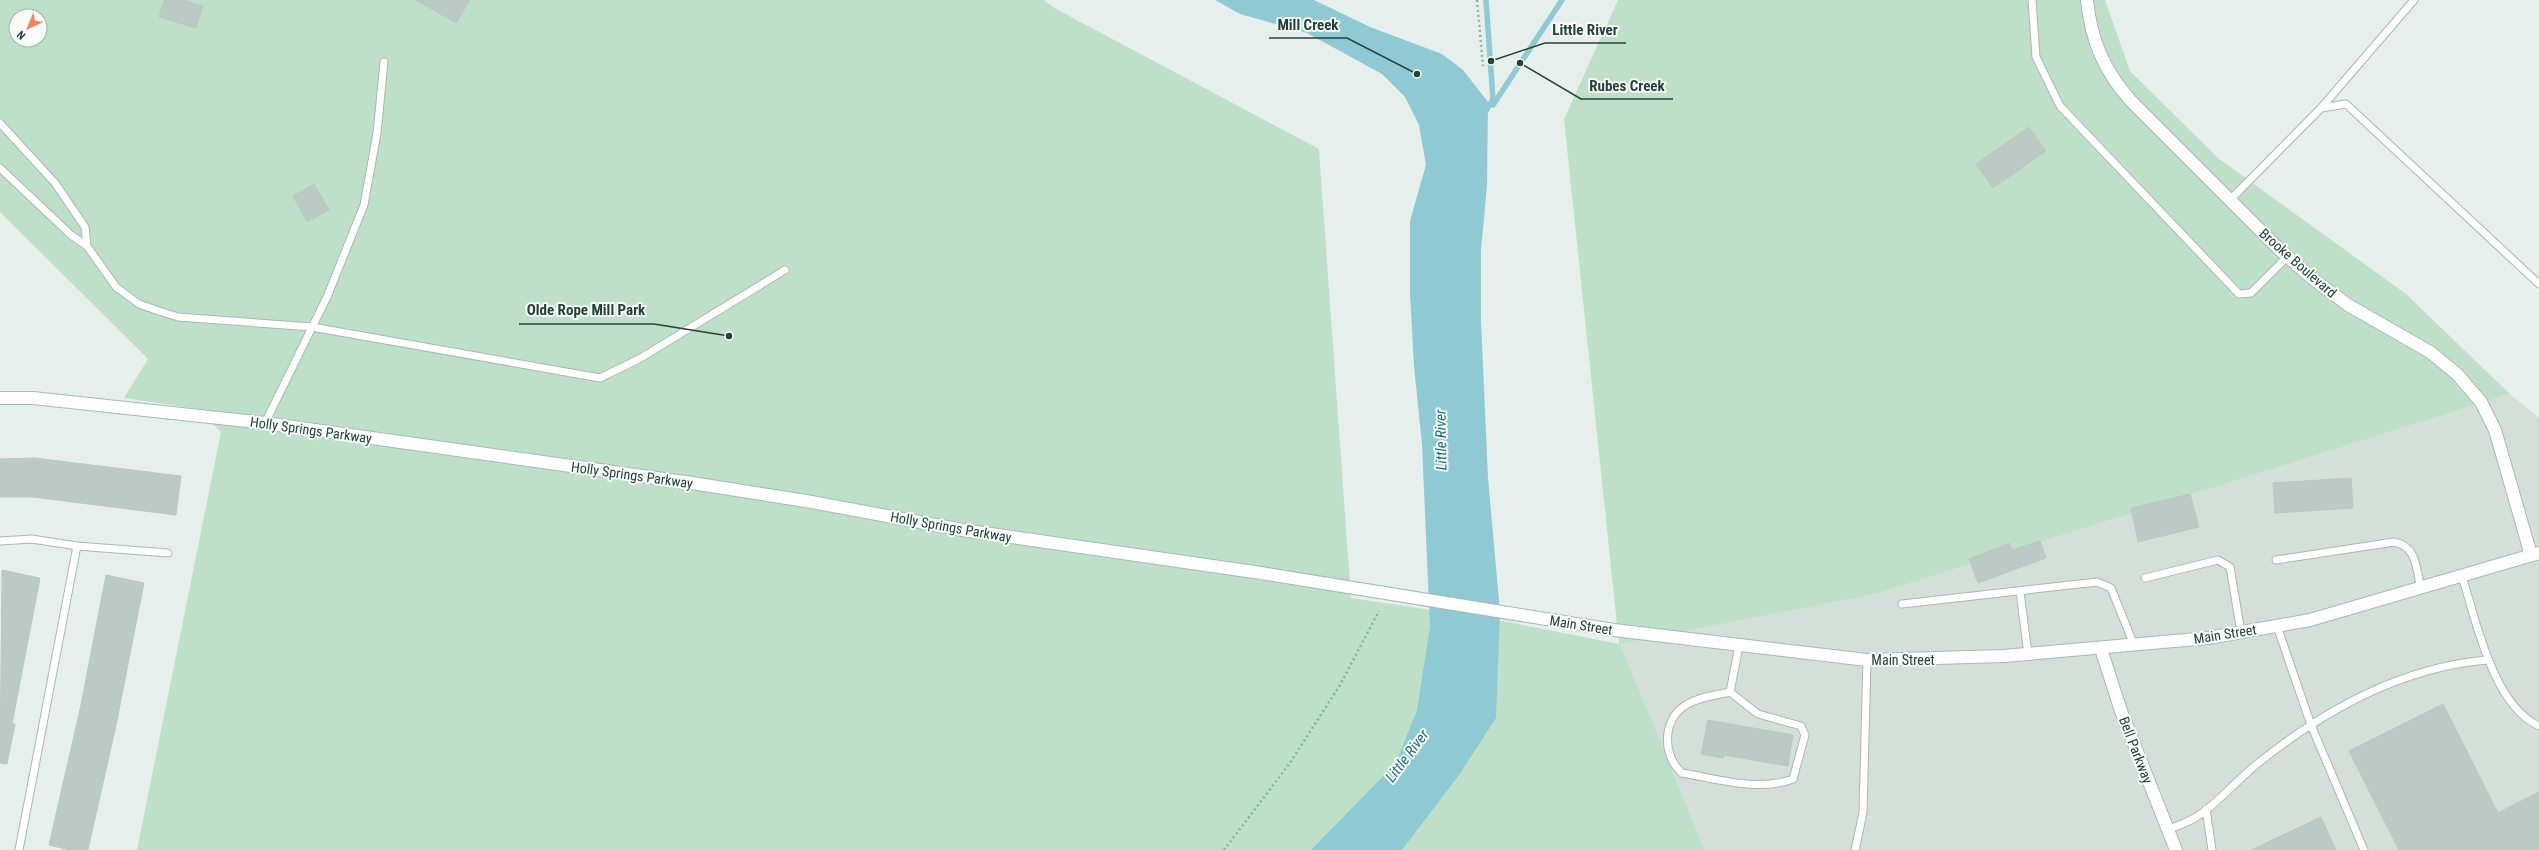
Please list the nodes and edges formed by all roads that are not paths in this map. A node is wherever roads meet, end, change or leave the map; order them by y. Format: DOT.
graph roads {
  1 [pos="2032,0"];
  2 [pos="2087,0"];
  3 [pos="2414,0"];
  4 [pos="384,62"];
  5 [pos="2321,108"];
  6 [pos="0,123"];
  7 [pos="0,168"];
  8 [pos="2230,200"];
  9 [pos="87,246"];
  10 [pos="2287,257"];
  11 [pos="785,270"];
  12 [pos="2539,284"];
  13 [pos="312,327"];
  14 [pos="0,398"];
  15 [pos="265,423"];
  16 [pos="0,541"];
  17 [pos="76,546"];
  18 [pos="168,553"];
  19 [pos="2535,554"];
  20 [pos="2276,560"];
  21 [pos="1261,573"];
  22 [pos="2462,576"];
  23 [pos="2145,578"];
  24 [pos="2420,589"];
  25 [pos="2020,592"];
  26 [pos="1902,604"];
  27 [pos="2277,626"];
  28 [pos="2241,632"];
  29 [pos="2134,645"];
  30 [pos="1739,646"];
  31 [pos="2102,649"];
  32 [pos="2028,654"];
  33 [pos="1867,660"];
  34 [pos="2488,660"];
  35 [pos="1730,692"];
  36 [pos="2311,725"];
  37 [pos="2539,726"];
  38 [pos="2206,809"];
  39 [pos="2168,830"];
  40 [pos="19,850"];
  41 [pos="1855,850"];
  42 [pos="2176,850"];
  43 [pos="2212,850"];
  44 [pos="2364,850"];
  1 -- 10 [label="lane"];
  2 -- 8 [label="main road, Brooke Boulevard"];
  3 -- 5 [label="lane"];
  4 -- 13 [label="lane"];
  5 -- 8 [label="lane"];
  5 -- 12 [label="lane"];
  6 -- 9 [label="lane"];
  7 -- 9 [label="lane"];
  8 -- 10 [label="main road, Brooke Boulevard"];
  9 -- 13 [label="lane"];
  10 -- 19 [label="main road, Brooke Boulevard"];
  11 -- 13 [label="lane"];
  13 -- 15 [label="lane"];
  14 -- 15 [label="main road, Holly Springs Parkway"];
  15 -- 21 [label="main road, Holly Springs Parkway"];
  16 -- 17 [label="lane"];
  17 -- 18 [label="lane"];
  17 -- 40 [label="lane"];
  19 -- 22 [label="main road, Main Street"];
  20 -- 24 [label="lane"];
  21 -- 30 [label="main road, Main Street"];
  22 -- 24 [label="main road, Main Street"];
  22 -- 34 [label="lane"];
  23 -- 28 [label="lane"];
  24 -- 27 [label="main road, Main Street"];
  25 -- 26 [label="lane"];
  25 -- 29 [label="lane"];
  25 -- 32 [label="lane"];
  27 -- 28 [label="main road, Main Street"];
  27 -- 36 [label="lane"];
  28 -- 29 [label="main road, Main Street"];
  29 -- 31 [label="main road, Main Street"];
  30 -- 33 [label="main road, Main Street"];
  30 -- 35 [label="lane"];
  31 -- 32 [label="main road, Main Street"];
  31 -- 39 [label="main road, Bell Parkway"];
  32 -- 33 [label="main road, Main Street"];
  33 -- 41 [label="lane"];
  34 -- 36 [label="lane"];
  34 -- 37 [label="lane"];
  35 -- 35 [label="lane"];
  36 -- 38 [label="lane"];
  36 -- 44 [label="lane"];
  38 -- 39 [label="lane"];
  38 -- 43 [label="lane"];
  39 -- 42 [label="main road, Bell Parkway"];
}
